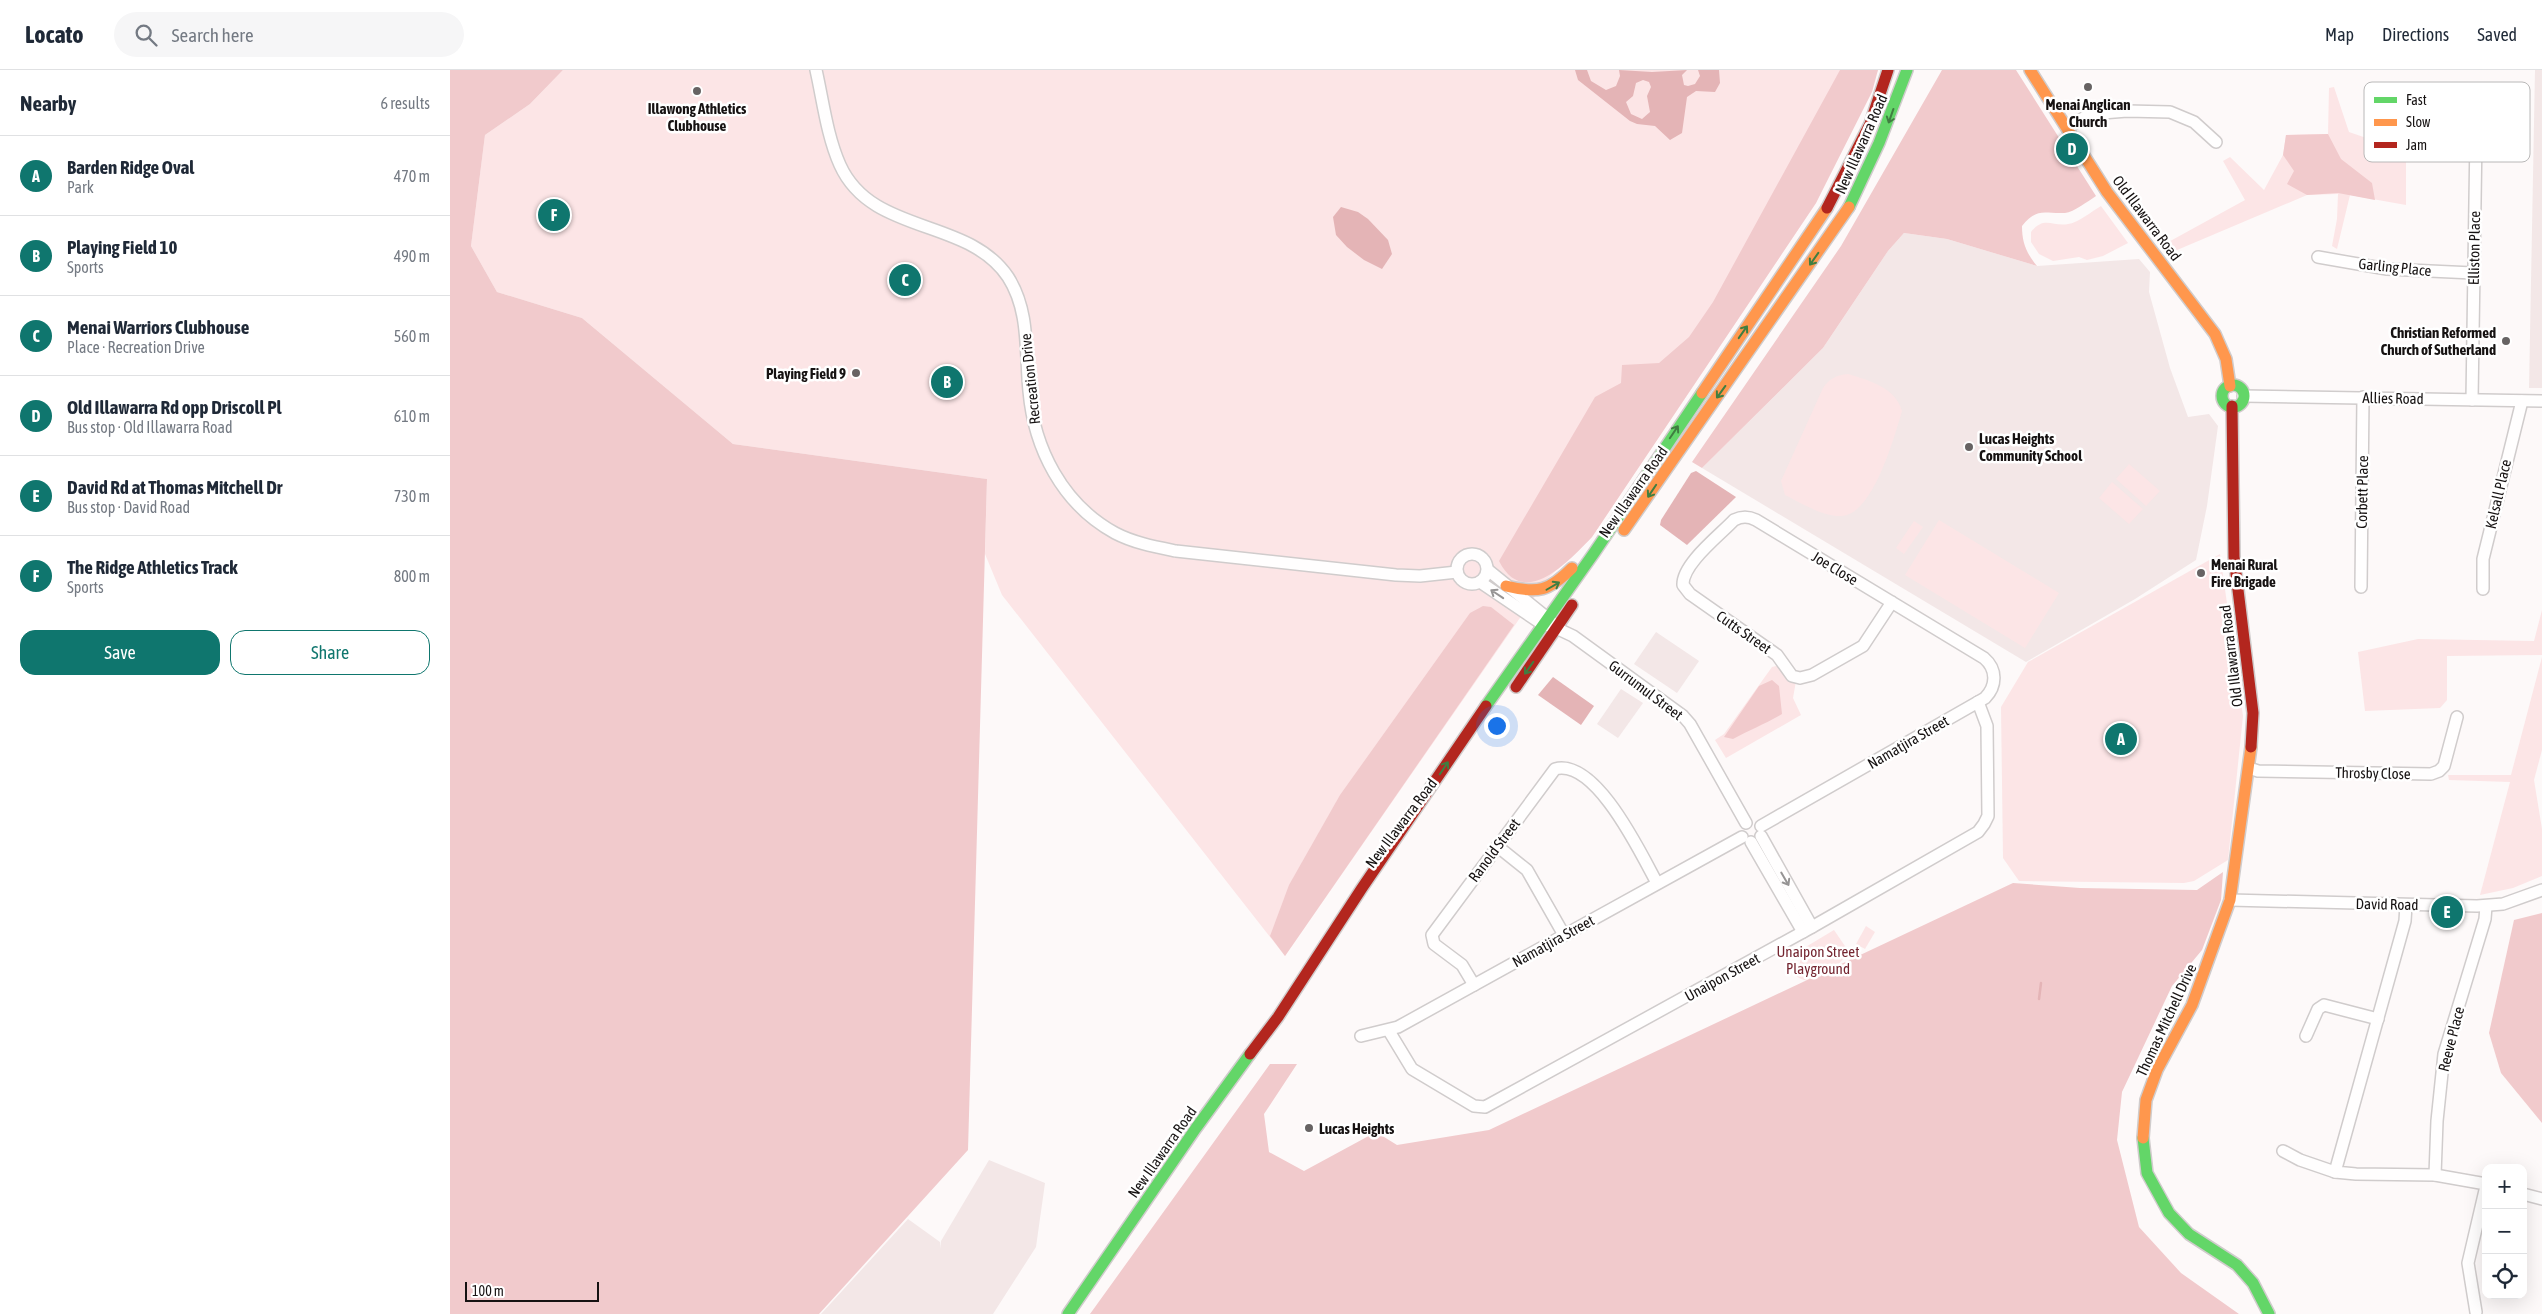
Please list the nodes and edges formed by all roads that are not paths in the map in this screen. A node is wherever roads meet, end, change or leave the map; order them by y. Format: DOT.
graph roads {
  1 [pos="816,70"];
  2 [pos="1888,70"];
  3 [pos="1907,70"];
  4 [pos="2030,70"];
  5 [pos="2067,128"];
  6 [pos="2216,142"];
  7 [pos="2475,162"];
  8 [pos="2318,257"];
  9 [pos="2473,273"];
  10 [pos="2230,386"];
  11 [pos="2243,396"];
  12 [pos="2363,398"];
  13 [pos="2472,400"];
  14 [pos="2522,401"];
  15 [pos="2542,401"];
  16 [pos="2232,406"];
  17 [pos="1594,553"];
  18 [pos="1488,570"];
  19 [pos="1457,572"];
  20 [pos="1480,582"];
  21 [pos="1684,585"];
  22 [pos="1506,586"];
  23 [pos="2361,587"];
  24 [pos="2483,589"];
  25 [pos="1892,602"];
  26 [pos="1545,620"];
  27 [pos="1556,628"];
  28 [pos="1994,680"];
  29 [pos="1512,693"];
  30 [pos="1978,702"];
  31 [pos="2457,717"];
  32 [pos="2249,768"];
  33 [pos="1416,830"];
  34 [pos="1754,835"];
  35 [pos="1497,846"];
  36 [pos="1657,883"];
  37 [pos="2542,890"];
  38 [pos="2230,900"];
  39 [pos="2406,905"];
  40 [pos="2486,906"];
  41 [pos="1350,910"];
  42 [pos="1808,930"];
  43 [pos="1564,935"];
  44 [pos="1474,985"];
  45 [pos="2378,1019"];
  46 [pos="1388,1031"];
  47 [pos="1361,1036"];
  48 [pos="2306,1036"];
  49 [pos="2283,1151"];
  50 [pos="2335,1172"];
  51 [pos="2435,1175"];
  52 [pos="2482,1184"];
  53 [pos="2527,1195"];
  54 [pos="2542,1200"];
  55 [pos="2482,1202"];
  56 [pos="2476,1312"];
  57 [pos="1068,1314"];
  58 [pos="2269,1314"];
  1 -- 19 [label="street, Recreation Drive"];
  17 -- 2 [label="main road, New Illawarra Road, one-way"];
  3 -- 27 [label="main road, New Illawarra Road, one-way"];
  4 -- 5 [label="main road, Old Illawarra Road"];
  5 -- 6 [label="street"];
  5 -- 10 [label="main road, Old Illawarra Road"];
  7 -- 9 [label="street, Elliston Place"];
  8 -- 9 [label="street, Garling Place"];
  9 -- 13 [label="street, Elliston Place"];
  10 -- 11 [label="main road"];
  10 -- 16 [label="main road"];
  11 -- 12 [label="street, Allies Road"];
  11 -- 16 [label="main road"];
  12 -- 13 [label="street, Allies Road"];
  12 -- 23 [label="street, Corbett Place"];
  13 -- 14 [label="street, Allies Road"];
  14 -- 15 [label="street, Allies Road"];
  14 -- 24 [label="street, Kelsall Place"];
  16 -- 32 [label="main road, Old Illawarra Road"];
  22 -- 17 [label="main road, one-way"];
  17 -- 26 [label="main road, New Illawarra Road"];
  18 -- 19 [label="street"];
  18 -- 20 [label="street"];
  18 -- 22 [label="street"];
  19 -- 20 [label="street"];
  26 -- 20 [label="street, one-way"];
  21 -- 25 [label="street, Joe Close"];
  21 -- 25 [label="street, Cutts Street"];
  22 -- 26 [label="street"];
  25 -- 28 [label="street, Joe Close"];
  26 -- 27 [label="street"];
  41 -- 26 [label="main road, New Illawarra Road, one-way"];
  27 -- 29 [label="main road, New Illawarra Road, one-way"];
  27 -- 34 [label="street, Gurrumul Street"];
  28 -- 30 [label="street, Namatjira Street"];
  30 -- 34 [label="street, Namatjira Street"];
  30 -- 42 [label="street, Unaipon Street"];
  31 -- 32 [label="street, Throsby Close"];
  32 -- 38 [label="main road, Old Illawarra Road"];
  33 -- 41 [label="main road, New Illawarra Road"];
  34 -- 36 [label="street, Namatjira Street"];
  34 -- 42 [label="street"];
  35 -- 36 [label="street, Ranold Street"];
  35 -- 43 [label="street"];
  35 -- 44 [label="street, Ranold Street"];
  36 -- 43 [label="street, Namatjira Street"];
  37 -- 40 [label="street, David Road"];
  38 -- 39 [label="street, David Road"];
  38 -- 58 [label="main road, Thomas Mitchell Drive"];
  39 -- 40 [label="street, David Road"];
  39 -- 45 [label="street"];
  40 -- 51 [label="street, Reeve Place"];
  41 -- 57 [label="main road, New Illawarra Road"];
  42 -- 46 [label="street, Unaipon Street"];
  43 -- 44 [label="street, Namatjira Street"];
  44 -- 46 [label="street, Namatjira Street"];
  45 -- 48 [label="street"];
  45 -- 50 [label="street"];
  46 -- 47 [label="street, Namatjira Street"];
  49 -- 50 [label="street"];
  50 -- 51 [label="street"];
  51 -- 52 [label="street"];
  53 -- 54 [label="street"];
  55 -- 56 [label="street"];
}
